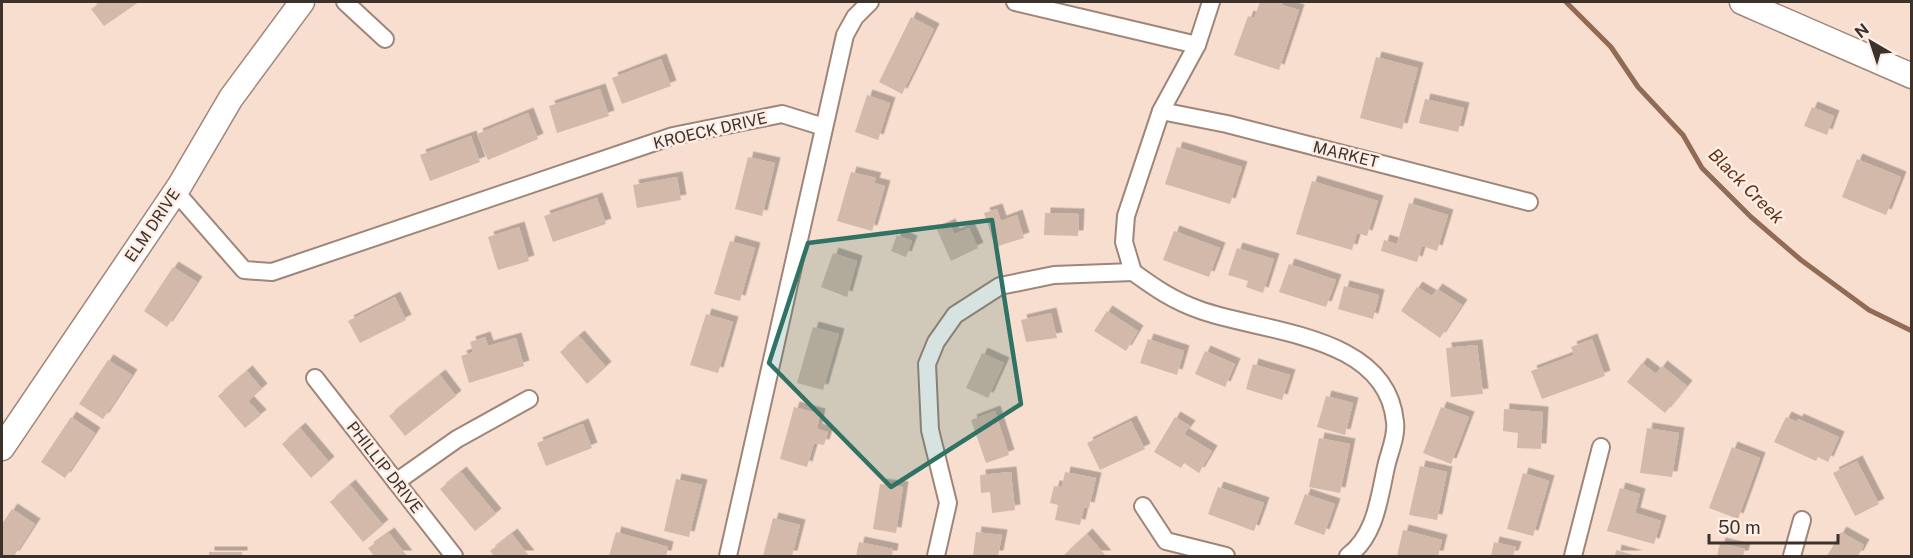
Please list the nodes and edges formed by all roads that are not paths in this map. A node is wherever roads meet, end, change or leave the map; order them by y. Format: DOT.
graph roads {
  1 [pos="302,2"];
  2 [pos="345,2"];
  3 [pos="870,2"];
  4 [pos="1015,2"];
  5 [pos="1211,2"];
  6 [pos="1742,2"];
  7 [pos="385,39"];
  8 [pos="1197,45"];
  9 [pos="1911,75"];
  10 [pos="1161,111"];
  11 [pos="824,128"];
  12 [pos="175,191"];
  13 [pos="1529,202"];
  14 [pos="1133,272"];
  15 [pos="315,378"];
  16 [pos="529,399"];
  17 [pos="1601,447"];
  18 [pos="2,448"];
  19 [pos="396,482"];
  20 [pos="1143,506"];
  21 [pos="1802,520"];
  22 [pos="454,556"];
  23 [pos="728,556"];
  24 [pos="936,556"];
  25 [pos="1226,556"];
  26 [pos="1348,556"];
  27 [pos="1573,556"];
  28 [pos="1792,556"];
  1 -- 12 [label="street, ELM DRIVE"];
  2 -- 7 [label="street"];
  3 -- 11 [label="street"];
  4 -- 8 [label="street"];
  5 -- 8 [label="street"];
  6 -- 9 [label="street"];
  8 -- 10 [label="street"];
  10 -- 13 [label="street, MARKET"];
  10 -- 14 [label="street"];
  11 -- 12 [label="street, KROECK DRIVE"];
  11 -- 23 [label="street"];
  12 -- 18 [label="street, ELM DRIVE"];
  14 -- 24 [label="street"];
  14 -- 26 [label="street"];
  15 -- 19 [label="street, PHILLIP DRIVE"];
  16 -- 19 [label="street"];
  17 -- 27 [label="street"];
  19 -- 22 [label="street, PHILLIP DRIVE"];
  20 -- 25 [label="street"];
  21 -- 28 [label="street"];
}
